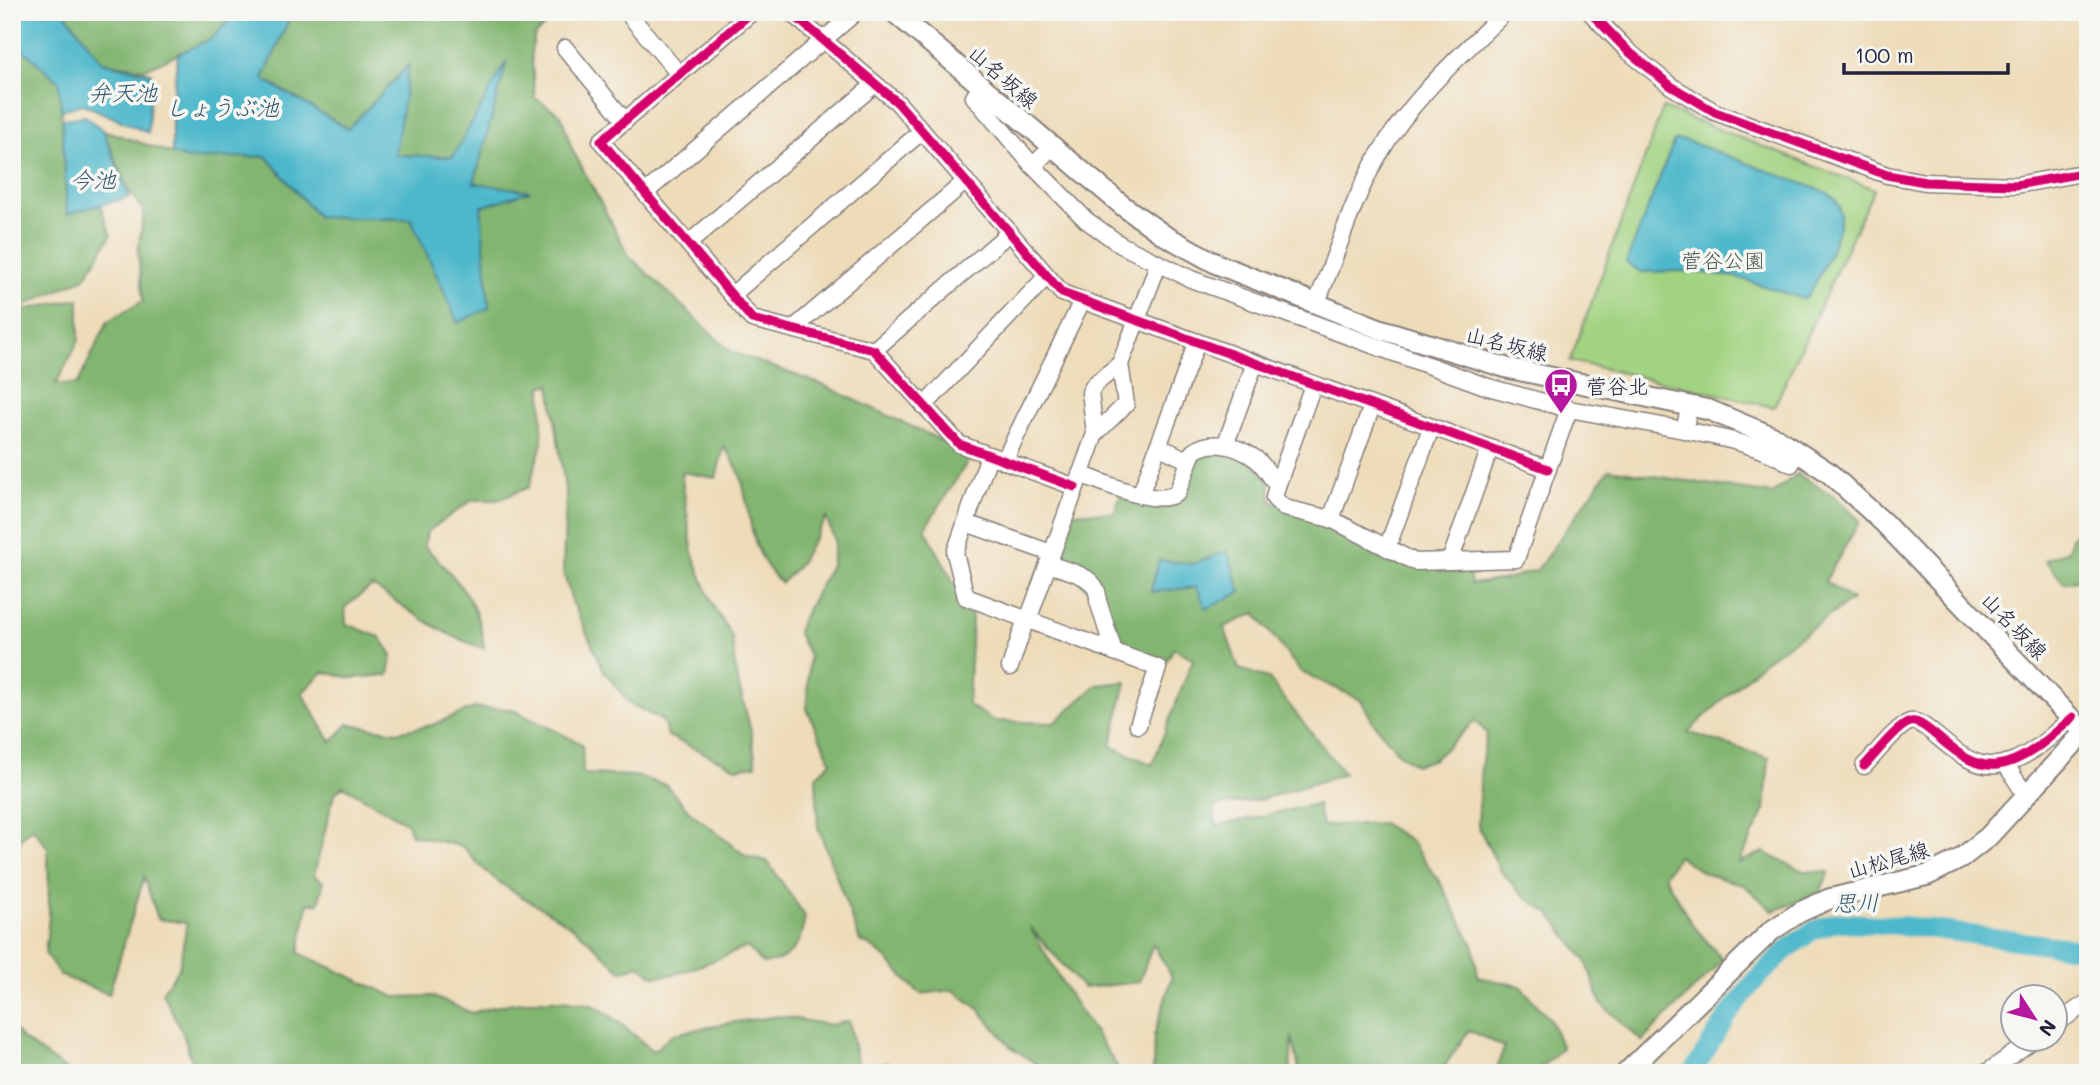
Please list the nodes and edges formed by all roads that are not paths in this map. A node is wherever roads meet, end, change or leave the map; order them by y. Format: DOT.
graph roads {
  1 [pos="752,12"];
  2 [pos="790,12"];
  3 [pos="856,12"];
  4 [pos="894,12"];
  5 [pos="1505,12"];
  6 [pos="1590,12"];
  7 [pos="631,17"];
  8 [pos="824,40"];
  9 [pos="565,48"];
  10 [pos="679,74"];
  11 [pos="875,83"];
  12 [pos="981,86"];
  13 [pos="625,121"];
  14 [pos="922,131"];
  15 [pos="1052,147"];
  16 [pos="1033,166"];
  17 [pos="2088,172"];
  18 [pos="966,181"];
  19 [pos="645,192"];
  20 [pos="1010,232"];
  21 [pos="689,243"];
  22 [pos="1157,265"];
  23 [pos="1047,276"];
  24 [pos="732,295"];
  25 [pos="1082,301"];
  26 [pos="1317,304"];
  27 [pos="1137,320"];
  28 [pos="793,329"];
  29 [pos="1197,342"];
  30 [pos="874,349"];
  31 [pos="1255,363"];
  32 [pos="1120,364"];
  33 [pos="1313,385"];
  34 [pos="1690,405"];
  35 [pos="924,406"];
  36 [pos="1372,406"];
  37 [pos="1569,409"];
  38 [pos="1431,428"];
  39 [pos="1684,430"];
  40 [pos="1095,434"];
  41 [pos="1226,443"];
  42 [pos="1158,446"];
  43 [pos="1490,448"];
  44 [pos="997,458"];
  45 [pos="1189,461"];
  46 [pos="1791,464"];
  47 [pos="1548,469"];
  48 [pos="1078,481"];
  49 [pos="1277,485"];
  50 [pos="1140,495"];
  51 [pos="1331,519"];
  52 [pos="967,523"];
  53 [pos="1387,548"];
  54 [pos="1049,558"];
  55 [pos="1450,561"];
  56 [pos="1027,620"];
  57 [pos="1114,652"];
  58 [pos="1010,667"];
  59 [pos="1138,725"];
  60 [pos="2083,728"];
  61 [pos="2005,763"];
  62 [pos="1864,766"];
  63 [pos="2026,796"];
  64 [pos="2088,1003"];
  65 [pos="2068,1016"];
  66 [pos="2013,1054"];
  67 [pos="1626,1073"];
  68 [pos="1986,1073"];
  1 -- 10 [label="street"];
  2 -- 8 [label="street"];
  3 -- 8 [label="street"];
  4 -- 12 [label="main road, 山名坂線"];
  5 -- 26 [label="street"];
  6 -- 17 [label="street"];
  7 -- 10 [label="street"];
  8 -- 11 [label="street"];
  8 -- 19 [label="street"];
  9 -- 13 [label="street"];
  10 -- 13 [label="street"];
  11 -- 14 [label="street"];
  11 -- 21 [label="street"];
  12 -- 15 [label="main road, 山名坂線"];
  12 -- 16 [label="street"];
  13 -- 19 [label="street"];
  14 -- 18 [label="street"];
  14 -- 24 [label="street"];
  15 -- 16 [label="street"];
  15 -- 26 [label="main road, 山名坂線"];
  16 -- 22 [label="street"];
  18 -- 20 [label="street"];
  18 -- 28 [label="street"];
  19 -- 21 [label="street"];
  20 -- 23 [label="street"];
  20 -- 30 [label="street"];
  21 -- 24 [label="street"];
  22 -- 27 [label="street"];
  22 -- 37 [label="street"];
  23 -- 25 [label="street"];
  23 -- 35 [label="street"];
  24 -- 28 [label="street"];
  25 -- 27 [label="street"];
  25 -- 44 [label="street"];
  26 -- 34 [label="main road, 山名坂線"];
  27 -- 29 [label="street"];
  27 -- 32 [label="street"];
  28 -- 30 [label="street"];
  29 -- 31 [label="street"];
  29 -- 42 [label="street"];
  30 -- 35 [label="street"];
  31 -- 33 [label="street"];
  31 -- 41 [label="street"];
  32 -- 40 [label="street"];
  32 -- 40 [label="street"];
  33 -- 36 [label="street"];
  33 -- 49 [label="street"];
  34 -- 39 [label="street"];
  34 -- 60 [label="main road, 山名坂線"];
  35 -- 44 [label="street"];
  36 -- 38 [label="street"];
  36 -- 51 [label="street"];
  37 -- 39 [label="street"];
  37 -- 47 [label="street"];
  38 -- 43 [label="street"];
  38 -- 53 [label="street"];
  39 -- 46 [label="street"];
  40 -- 48 [label="street"];
  41 -- 45 [label="street"];
  41 -- 49 [label="street"];
  42 -- 45 [label="street"];
  42 -- 50 [label="street"];
  43 -- 47 [label="street"];
  43 -- 55 [label="street"];
  44 -- 48 [label="street"];
  44 -- 52 [label="street"];
  45 -- 50 [label="street"];
  47 -- 55 [label="street"];
  48 -- 50 [label="street"];
  48 -- 54 [label="street"];
  49 -- 51 [label="street"];
  51 -- 53 [label="street"];
  52 -- 54 [label="street"];
  52 -- 56 [label="street"];
  53 -- 55 [label="street"];
  54 -- 56 [label="street"];
  54 -- 57 [label="street"];
  56 -- 57 [label="street"];
  56 -- 58 [label="street"];
  57 -- 59 [label="street"];
  60 -- 61 [label="street"];
  60 -- 63 [label="main road, 山松尾線"];
  61 -- 62 [label="street"];
  61 -- 63 [label="street"];
  63 -- 67 [label="main road, 山松尾線"];
  64 -- 65 [label="street"];
  66 -- 68 [label="street"];
}
